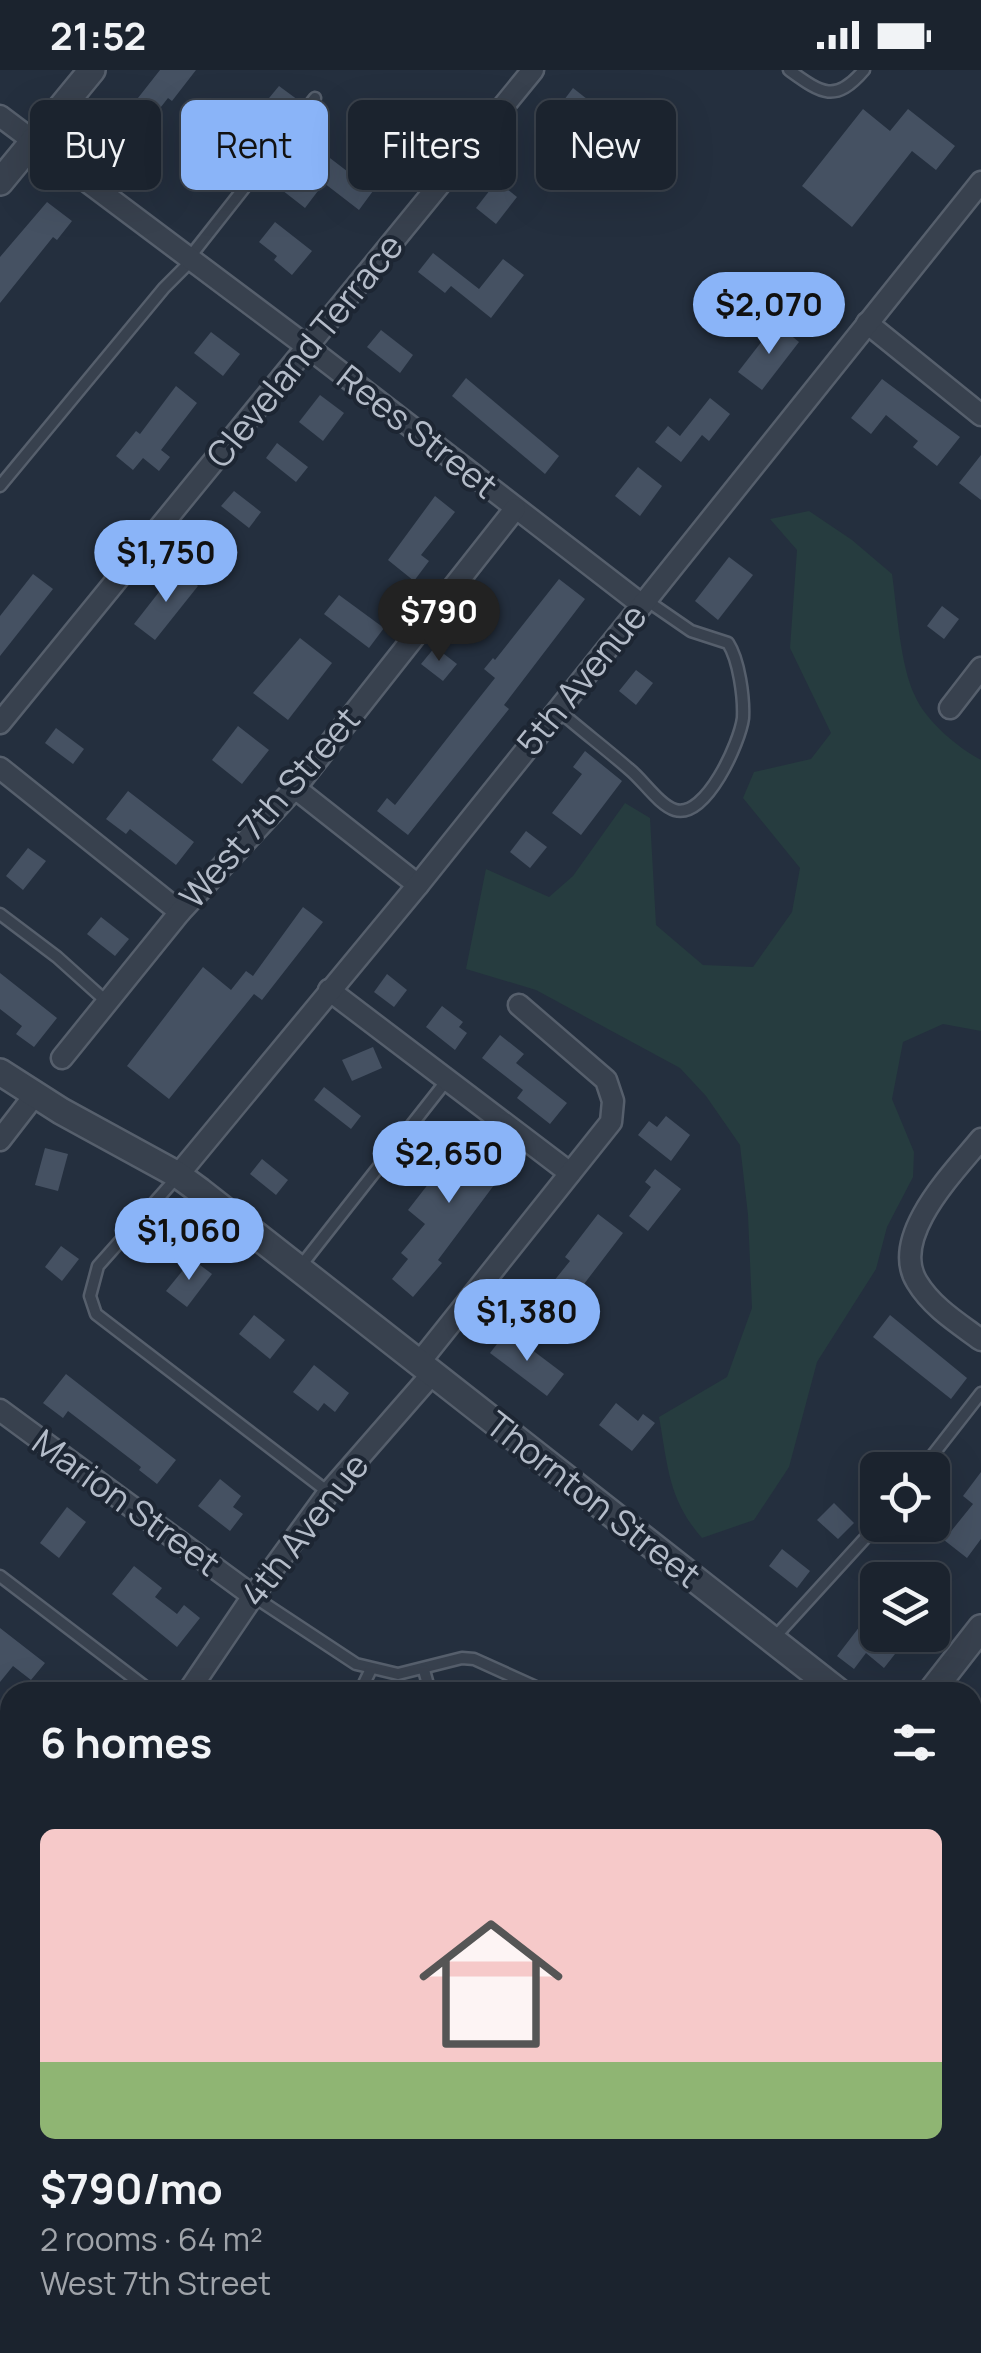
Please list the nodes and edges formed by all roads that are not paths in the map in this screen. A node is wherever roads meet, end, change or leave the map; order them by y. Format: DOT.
graph roads {
  1 [pos="92,70"];
  2 [pos="533,70"];
  3 [pos="789,70"];
  4 [pos="864,70"];
  5 [pos="315,98"];
  6 [pos="68,100"];
  7 [pos="0,116"];
  8 [pos="30,139"];
  9 [pos="30,147"];
  10 [pos="0,182"];
  11 [pos="981,182"];
  12 [pos="98,190"];
  13 [pos="191,259"];
  14 [pos="867,323"];
  15 [pos="309,348"];
  16 [pos="981,415"];
  17 [pos="0,486"];
  18 [pos="514,509"];
  19 [pos="644,602"];
  20 [pos="981,668"];
  21 [pos="950,708"];
  22 [pos="558,710"];
  23 [pos="0,723"];
  24 [pos="0,768"];
  25 [pos="294,788"];
  26 [pos="418,885"];
  27 [pos="180,912"];
  28 [pos="0,914"];
  29 [pos="330,990"];
  30 [pos="107,1002"];
  31 [pos="519,1005"];
  32 [pos="62,1058"];
  33 [pos="0,1072"];
  34 [pos="448,1079"];
  35 [pos="34,1096"];
  36 [pos="981,1139"];
  37 [pos="0,1140"];
  38 [pos="570,1174"];
  39 [pos="178,1175"];
  40 [pos="299,1269"];
  41 [pos="981,1340"];
  42 [pos="426,1369"];
  43 [pos="981,1392"];
  44 [pos="0,1410"];
  45 [pos="936,1452"];
  46 [pos="329,1492"];
  47 [pos="862,1542"];
  48 [pos="0,1576"];
  49 [pos="253,1596"];
  50 [pos="980,1632"];
  51 [pos="772,1640"];
  52 [pos="370,1669"];
  53 [pos="424,1670"];
  54 [pos="139,1682"];
  55 [pos="195,1682"];
  56 [pos="364,1682"];
  57 [pos="427,1682"];
  58 [pos="523,1682"];
  59 [pos="826,1682"];
  60 [pos="940,1682"];
  1 -- 6 [label="street"];
  2 -- 15 [label="street, Cleveland Terrace"];
  3 -- 4 [label="lane"];
  5 -- 13 [label="lane"];
  7 -- 8 [label="street, Rees Street"];
  9 -- 10 [label="street"];
  11 -- 14 [label="street, 5th Avenue"];
  12 -- 13 [label="street, Rees Street"];
  13 -- 15 [label="street, Rees Street"];
  13 -- 17 [label="lane"];
  14 -- 16 [label="street"];
  14 -- 19 [label="street, 5th Avenue"];
  15 -- 18 [label="street, Rees Street"];
  15 -- 23 [label="street, Cleveland Terrace"];
  18 -- 19 [label="street, Rees Street"];
  18 -- 25 [label="street, West 7th Street"];
  19 -- 22 [label="street, 5th Avenue"];
  19 -- 22 [label="lane"];
  20 -- 21 [label="street"];
  22 -- 26 [label="street, 5th Avenue"];
  24 -- 27 [label="street"];
  25 -- 26 [label="street"];
  25 -- 27 [label="street, West 7th Street"];
  26 -- 29 [label="street, 5th Avenue"];
  27 -- 30 [label="street, West 7th Street"];
  28 -- 30 [label="lane"];
  29 -- 34 [label="street"];
  29 -- 39 [label="street, 5th Avenue"];
  30 -- 32 [label="street, West 7th Street"];
  31 -- 38 [label="street, 4th Avenue"];
  33 -- 35 [label="street, Thornton Street"];
  34 -- 38 [label="street"];
  34 -- 40 [label="lane"];
  35 -- 37 [label="street"];
  35 -- 39 [label="street, Thornton Street"];
  36 -- 41 [label="street"];
  38 -- 42 [label="street, 4th Avenue"];
  39 -- 40 [label="street, Thornton Street"];
  39 -- 46 [label="lane"];
  40 -- 42 [label="street, Thornton Street"];
  42 -- 46 [label="street, 4th Avenue"];
  42 -- 51 [label="street, Thornton Street"];
  43 -- 45 [label="lane"];
  44 -- 49 [label="street, Marion Street"];
  46 -- 49 [label="street, 4th Avenue"];
  47 -- 51 [label="lane"];
  48 -- 54 [label="lane"];
  49 -- 52 [label="lane"];
  49 -- 55 [label="street, 4th Avenue"];
  50 -- 60 [label="street"];
  51 -- 59 [label="street, Thornton Street"];
  52 -- 53 [label="lane"];
  52 -- 56 [label="lane"];
  53 -- 57 [label="lane"];
  53 -- 58 [label="lane"];
}
